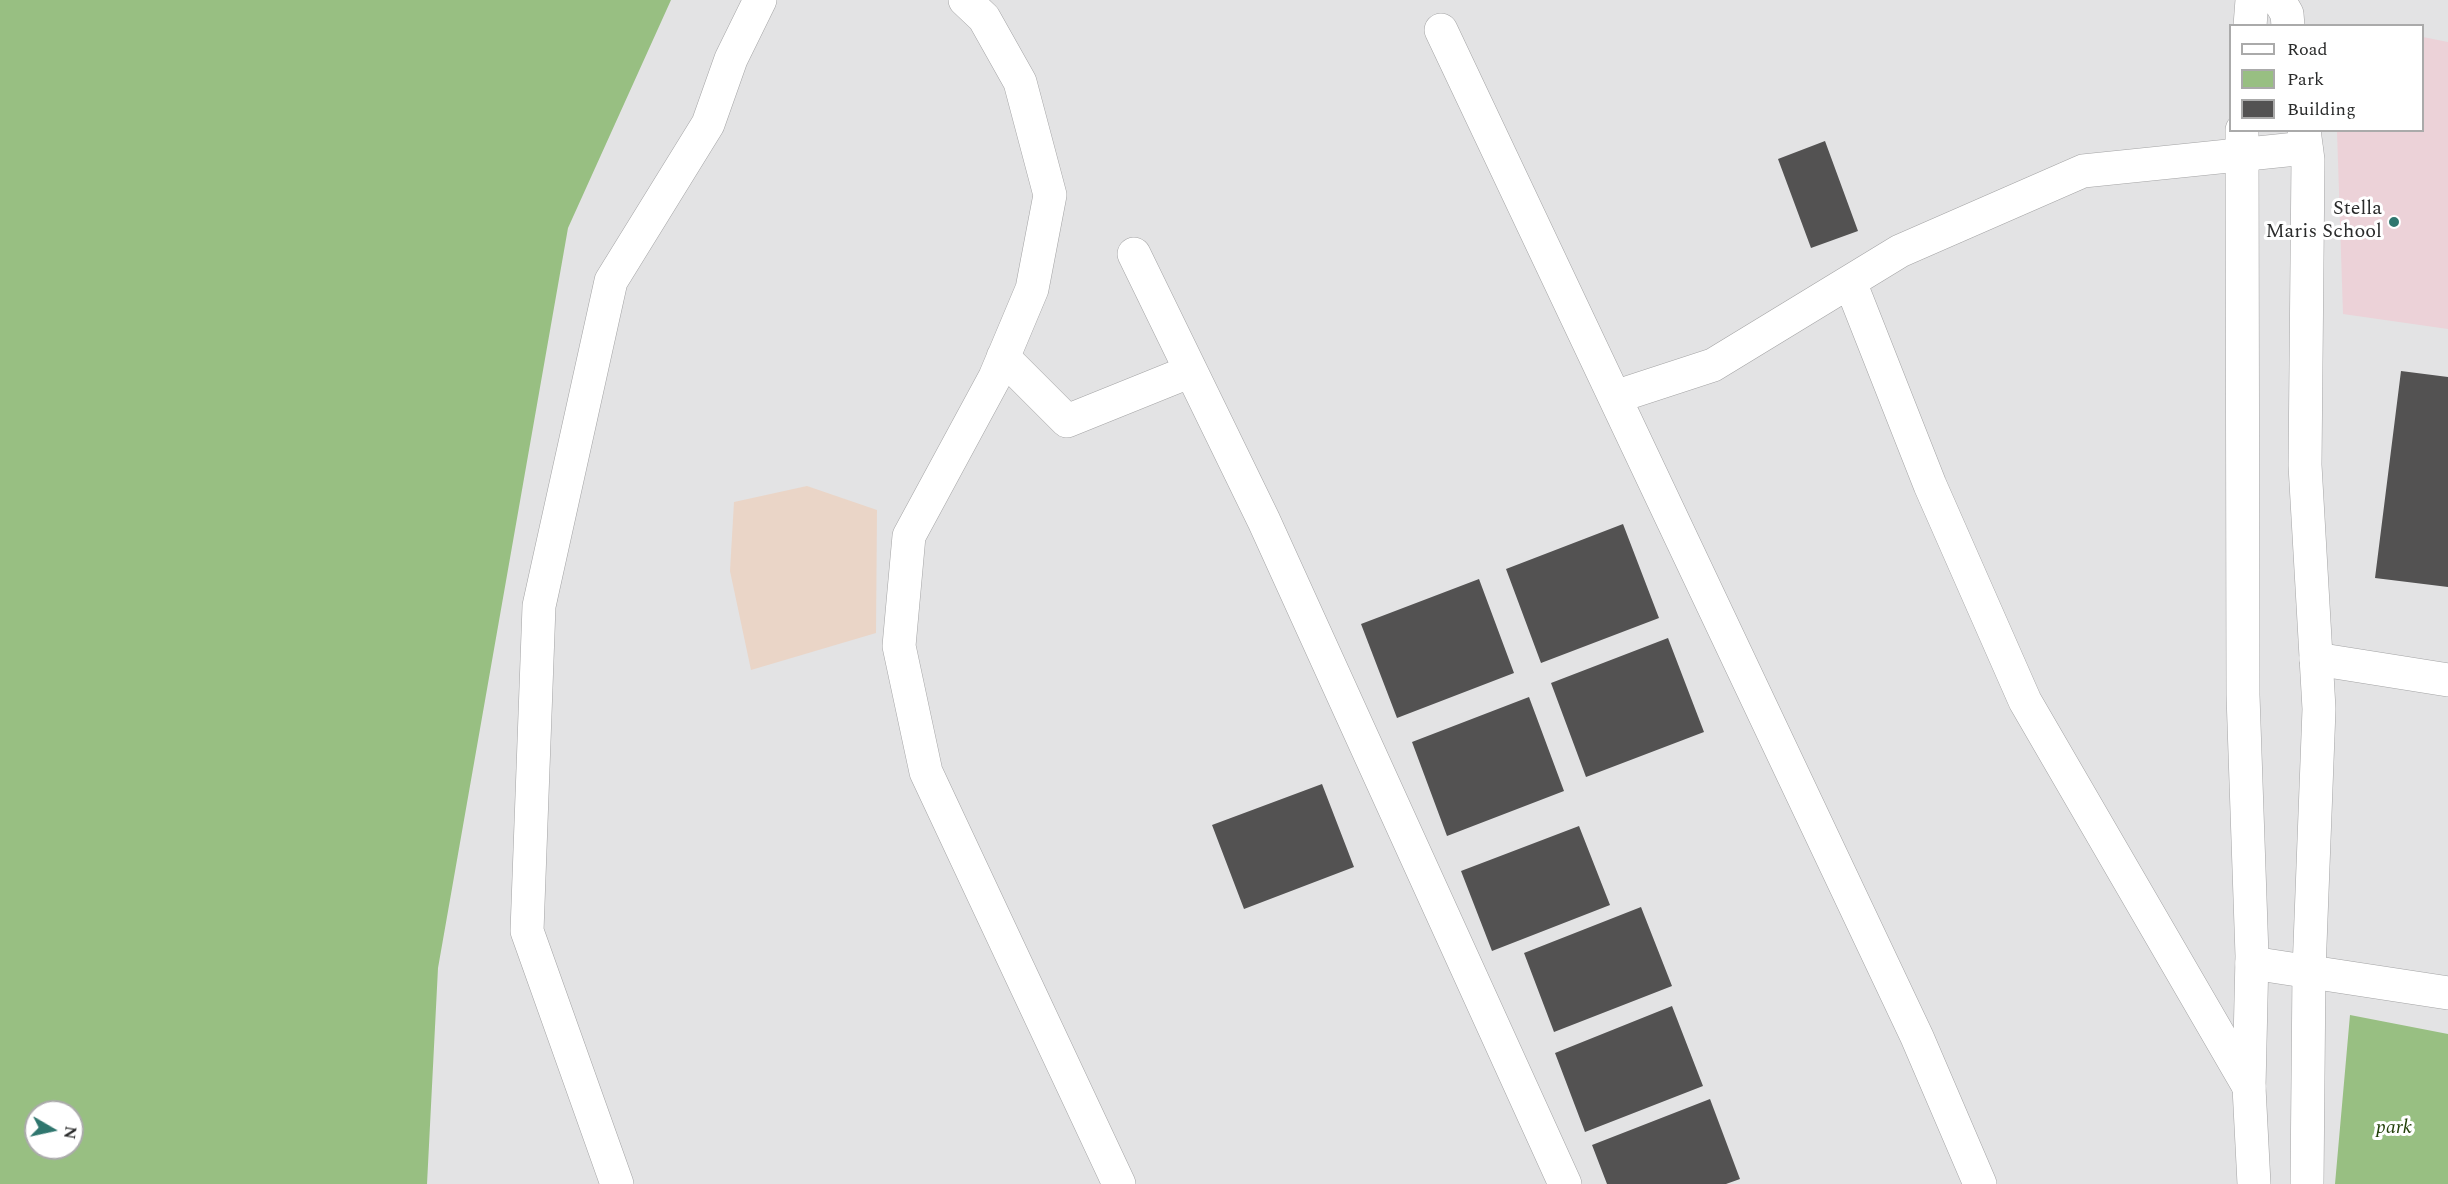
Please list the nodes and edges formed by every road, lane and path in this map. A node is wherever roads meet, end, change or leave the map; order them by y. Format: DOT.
graph roads {
  1 [pos="760,0"];
  2 [pos="965,0"];
  3 [pos="2252,0"];
  4 [pos="2279,0"];
  5 [pos="2250,24"];
  6 [pos="2288,24"];
  7 [pos="1441,30"];
  8 [pos="2305,140"];
  9 [pos="2242,142"];
  10 [pos="1134,254"];
  11 [pos="1850,282"];
  12 [pos="1003,357"];
  13 [pos="1191,371"];
  14 [pos="1616,397"];
  15 [pos="2316,660"];
  16 [pos="2448,680"];
  17 [pos="2252,963"];
  18 [pos="2308,971"];
  19 [pos="2448,993"];
  20 [pos="2249,1087"];
  21 [pos="617,1184"];
  22 [pos="1119,1184"];
  23 [pos="1565,1184"];
  24 [pos="1980,1184"];
  25 [pos="2254,1184"];
  26 [pos="2307,1184"];
  1 -- 21 [label="street"];
  2 -- 12 [label="street"];
  3 -- 5 [label="street"];
  4 -- 6 [label="street"];
  7 -- 14 [label="street"];
  8 -- 9 [label="street"];
  8 -- 15 [label="street"];
  9 -- 11 [label="street"];
  9 -- 17 [label="street"];
  10 -- 13 [label="street"];
  11 -- 14 [label="street"];
  11 -- 20 [label="street"];
  12 -- 13 [label="street"];
  12 -- 22 [label="street"];
  13 -- 23 [label="street"];
  14 -- 24 [label="street"];
  15 -- 16 [label="street"];
  15 -- 18 [label="street"];
  17 -- 18 [label="street"];
  17 -- 20 [label="street"];
  18 -- 19 [label="street"];
  18 -- 26 [label="street"];
  20 -- 25 [label="street"];
}
